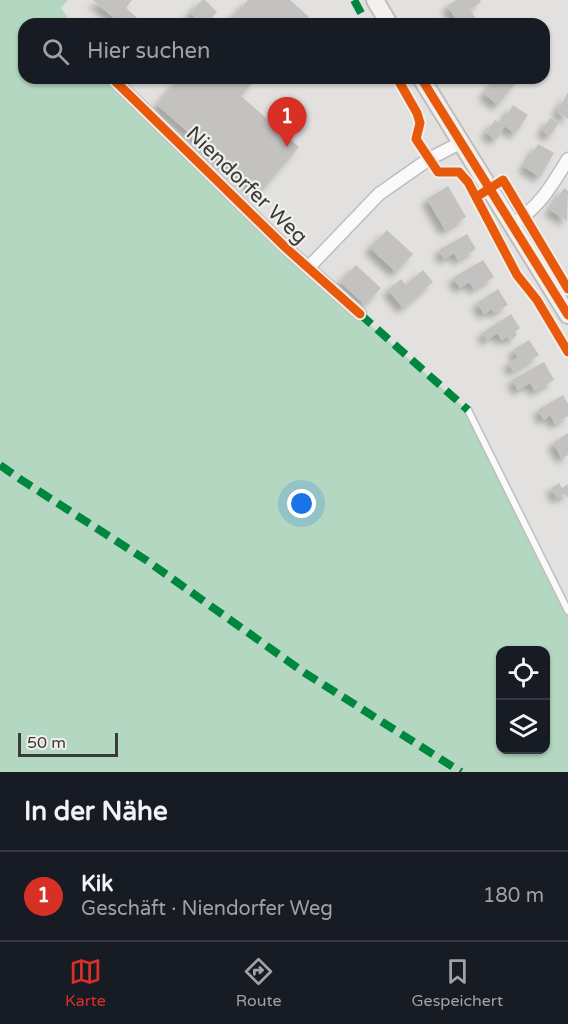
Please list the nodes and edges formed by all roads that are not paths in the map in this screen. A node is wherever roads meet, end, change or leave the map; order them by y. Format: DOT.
graph roads {
  1 [pos="375,0"];
  2 [pos="386,18"];
  3 [pos="118,84"];
  4 [pos="425,84"];
  5 [pos="460,143"];
  6 [pos="568,159"];
  7 [pos="512,225"];
  8 [pos="308,268"];
  9 [pos="360,314"];
  10 [pos="568,315"];
  11 [pos="468,410"];
  12 [pos="568,611"];
  1 -- 2 [label="street"];
  3 -- 8 [label="street, Niendorfer Weg"];
  4 -- 5 [label="street"];
  5 -- 7 [label="street"];
  5 -- 8 [label="street"];
  6 -- 7 [label="street"];
  7 -- 10 [label="street"];
  8 -- 9 [label="street, Niendorfer Weg"];
  11 -- 12 [label="lane"];
}
